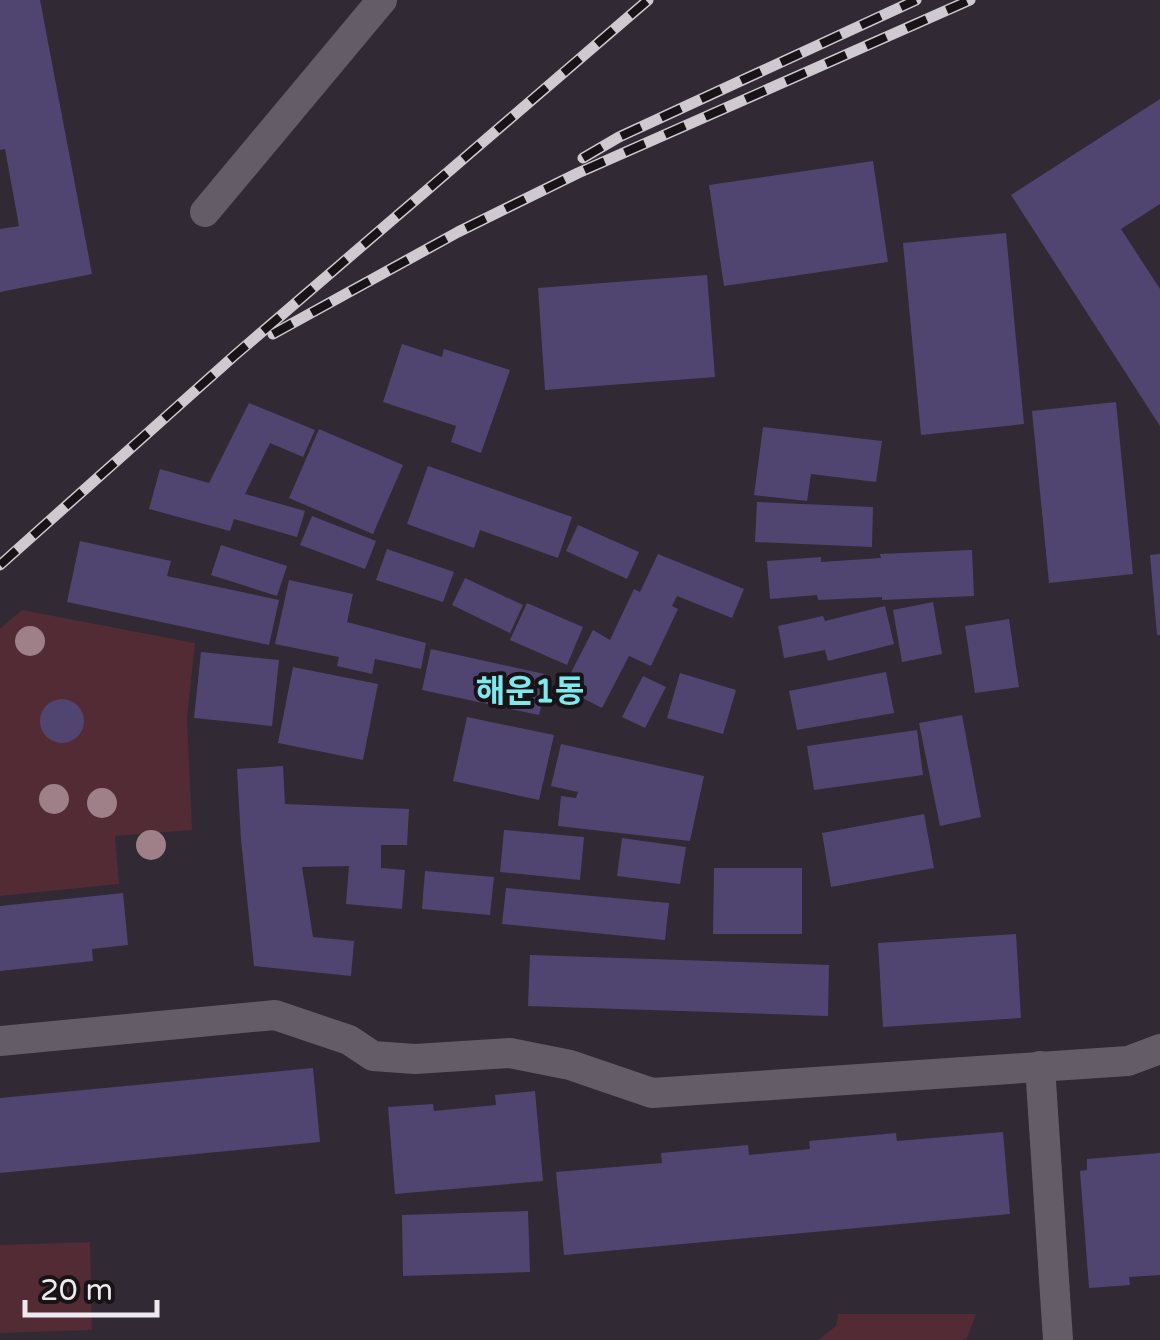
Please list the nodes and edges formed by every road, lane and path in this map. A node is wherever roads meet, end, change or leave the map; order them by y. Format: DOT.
graph roads {
  1 [pos="382,0"];
  2 [pos="205,212"];
  3 [pos="0,1042"];
  4 [pos="1160,1049"];
  5 [pos="1040,1066"];
  6 [pos="1058,1340"];
  1 -- 2 [label="street"];
  3 -- 5 [label="street"];
  4 -- 5 [label="street"];
  5 -- 6 [label="street"];
}
